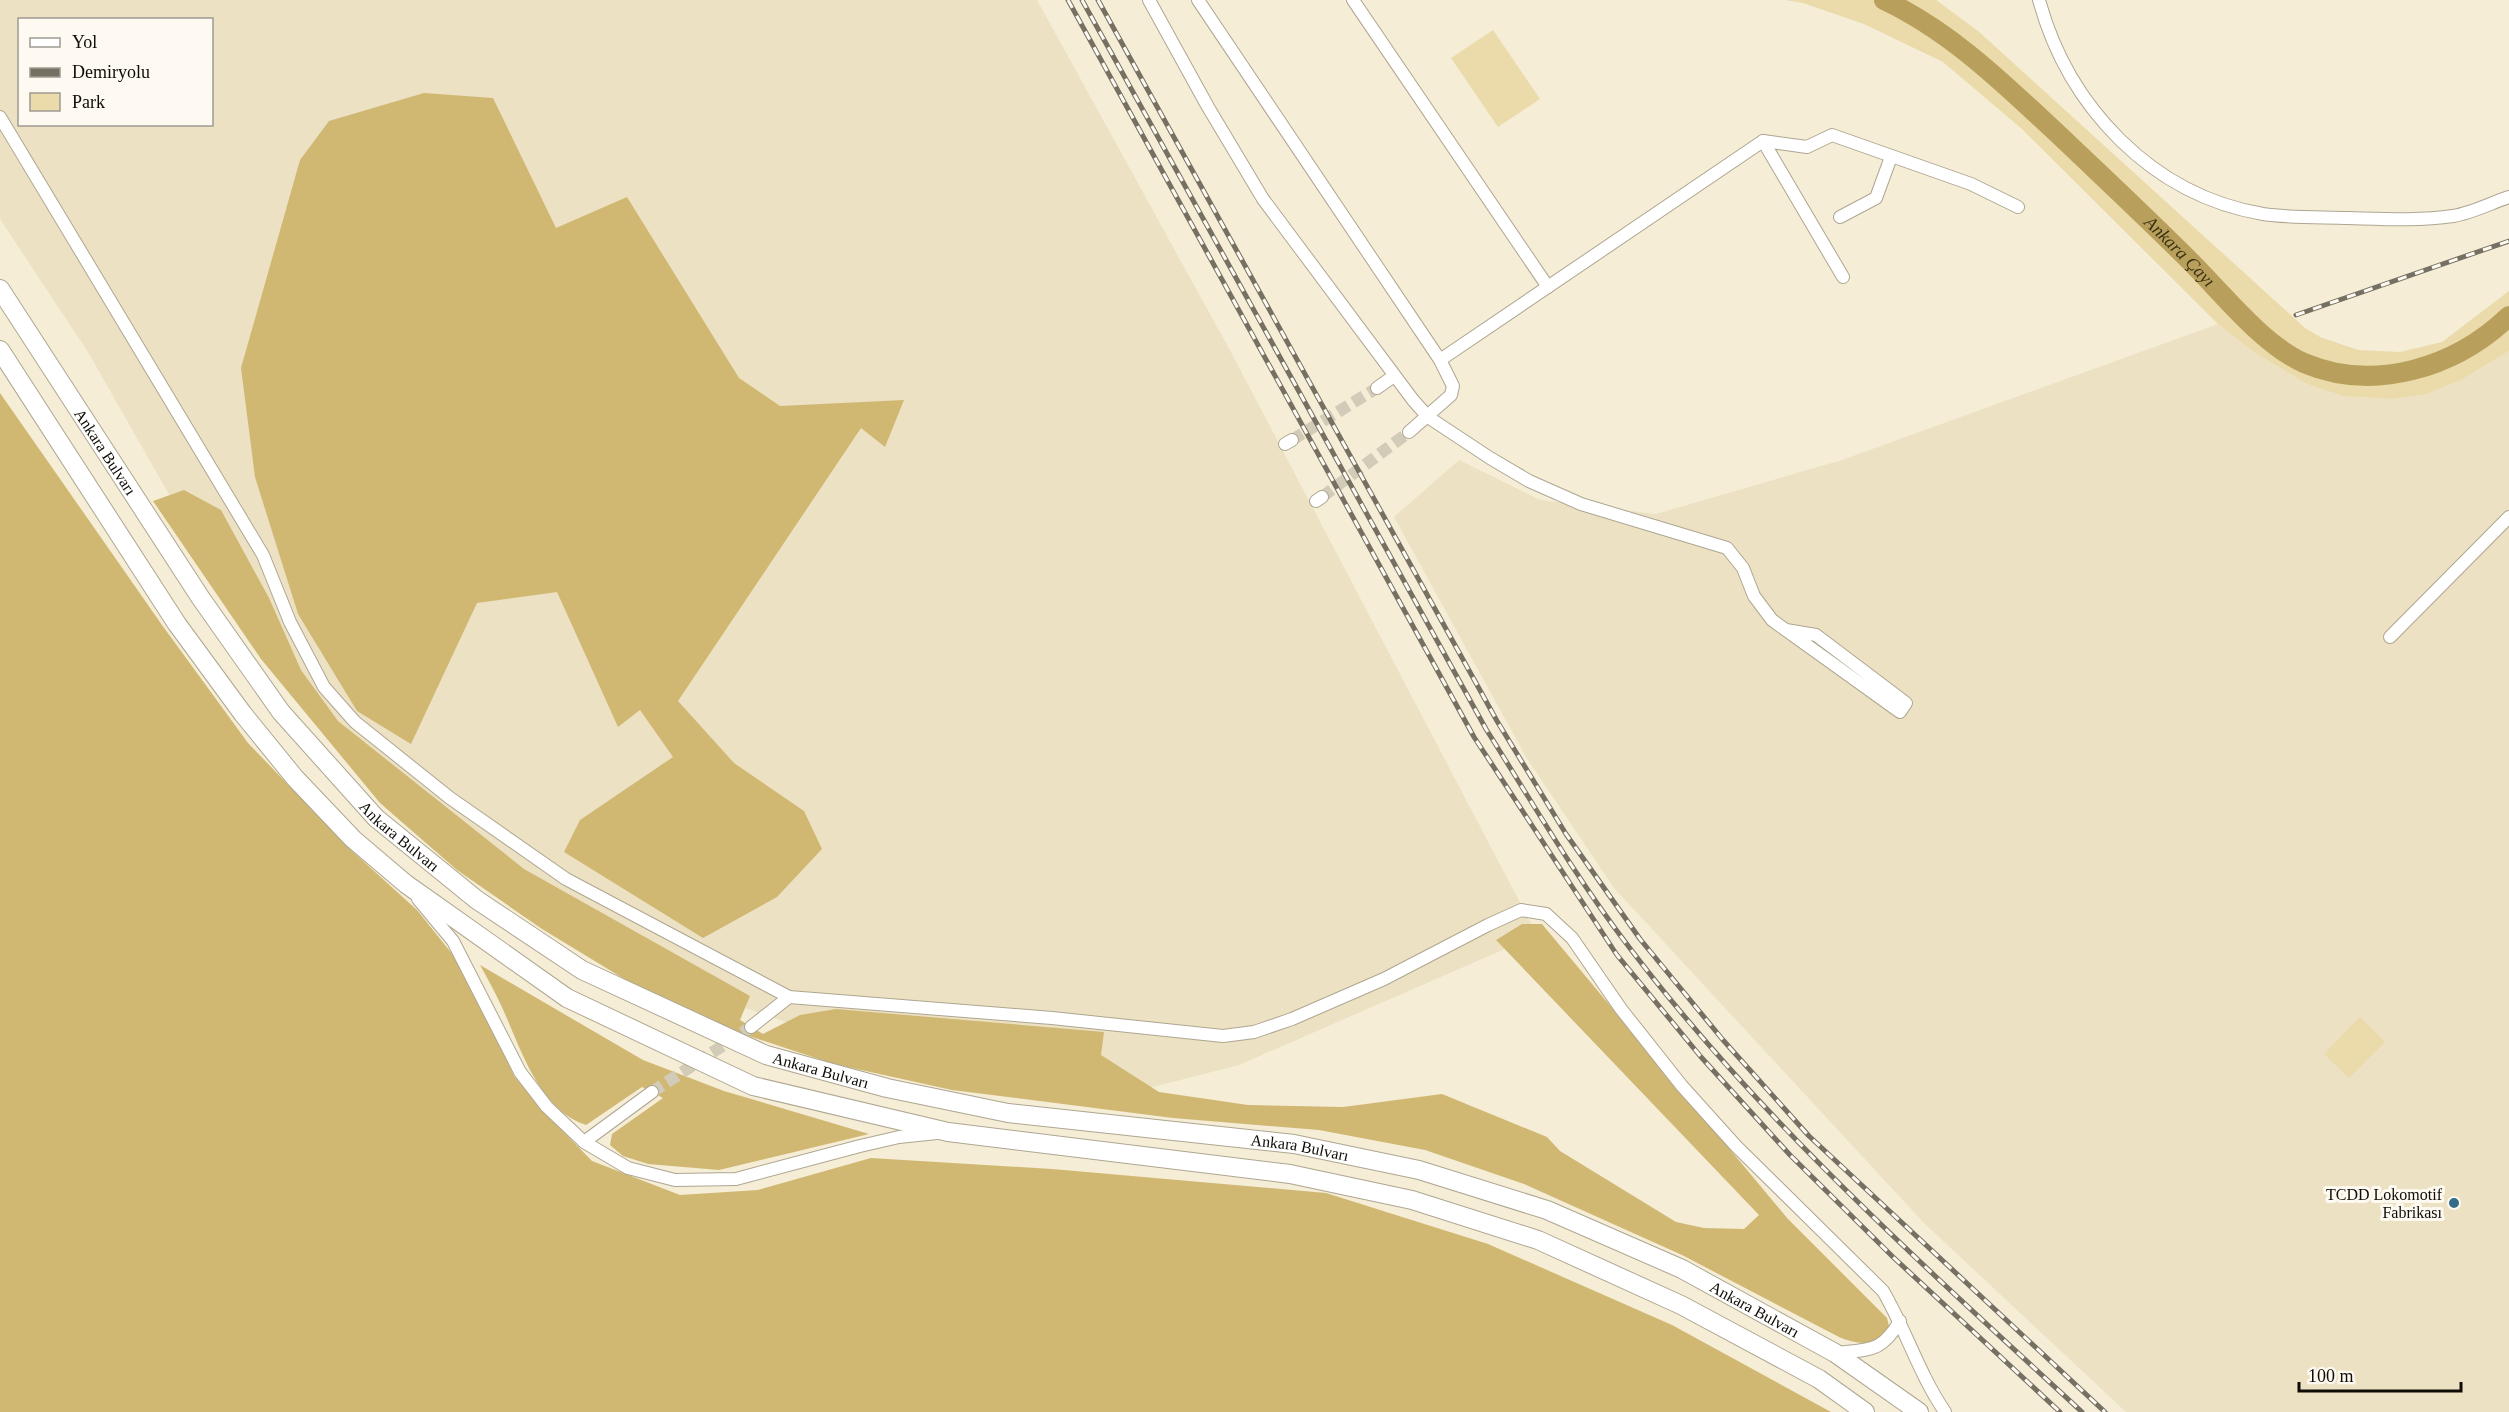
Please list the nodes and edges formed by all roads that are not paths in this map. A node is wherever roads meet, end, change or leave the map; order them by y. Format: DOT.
graph roads {
  1 [pos="1149,0"];
  2 [pos="1197,0"];
  3 [pos="1353,0"];
  4 [pos="2039,0"];
  5 [pos="0,117"];
  6 [pos="1762,141"];
  7 [pos="1891,156"];
  8 [pos="2509,196"];
  9 [pos="2018,207"];
  10 [pos="1840,217"];
  11 [pos="1843,277"];
  12 [pos="1548,287"];
  13 [pos="0,289"];
  14 [pos="0,350"];
  15 [pos="1440,360"];
  16 [pos="1394,376"];
  17 [pos="1377,388"];
  18 [pos="1428,417"];
  19 [pos="1409,432"];
  20 [pos="2509,517"];
  21 [pos="1786,630"];
  22 [pos="2390,637"];
  23 [pos="406,884"];
  24 [pos="789,997"];
  25 [pos="752,1027"];
  26 [pos="652,1092"];
  27 [pos="948,1132"];
  28 [pos="584,1142"];
  29 [pos="1900,1321"];
  30 [pos="1835,1353"];
  31 [pos="1865,1412"];
  32 [pos="1918,1412"];
  33 [pos="1945,1412"];
  1 -- 16 [label="street"];
  2 -- 15 [label="street"];
  3 -- 12 [label="street"];
  4 -- 8 [label="street"];
  5 -- 24 [label="street"];
  6 -- 7 [label="street"];
  6 -- 11 [label="street"];
  6 -- 12 [label="street"];
  7 -- 9 [label="street"];
  7 -- 10 [label="street"];
  12 -- 15 [label="street"];
  13 -- 30 [label="main road, Ankara Bulvarı"];
  14 -- 23 [label="main road, Ankara Bulvarı"];
  15 -- 18 [label="street"];
  16 -- 17 [label="street"];
  16 -- 18 [label="street"];
  18 -- 19 [label="street"];
  18 -- 21 [label="street"];
  20 -- 22 [label="street"];
  21 -- 21 [label="street"];
  23 -- 27 [label="main road, Ankara Bulvarı"];
  23 -- 28 [label="street"];
  24 -- 25 [label="street"];
  24 -- 29 [label="street"];
  26 -- 28 [label="street"];
  27 -- 28 [label="street"];
  27 -- 31 [label="main road, Ankara Bulvarı"];
  29 -- 30 [label="street"];
  29 -- 33 [label="street"];
  30 -- 32 [label="main road, Ankara Bulvarı"];
}
